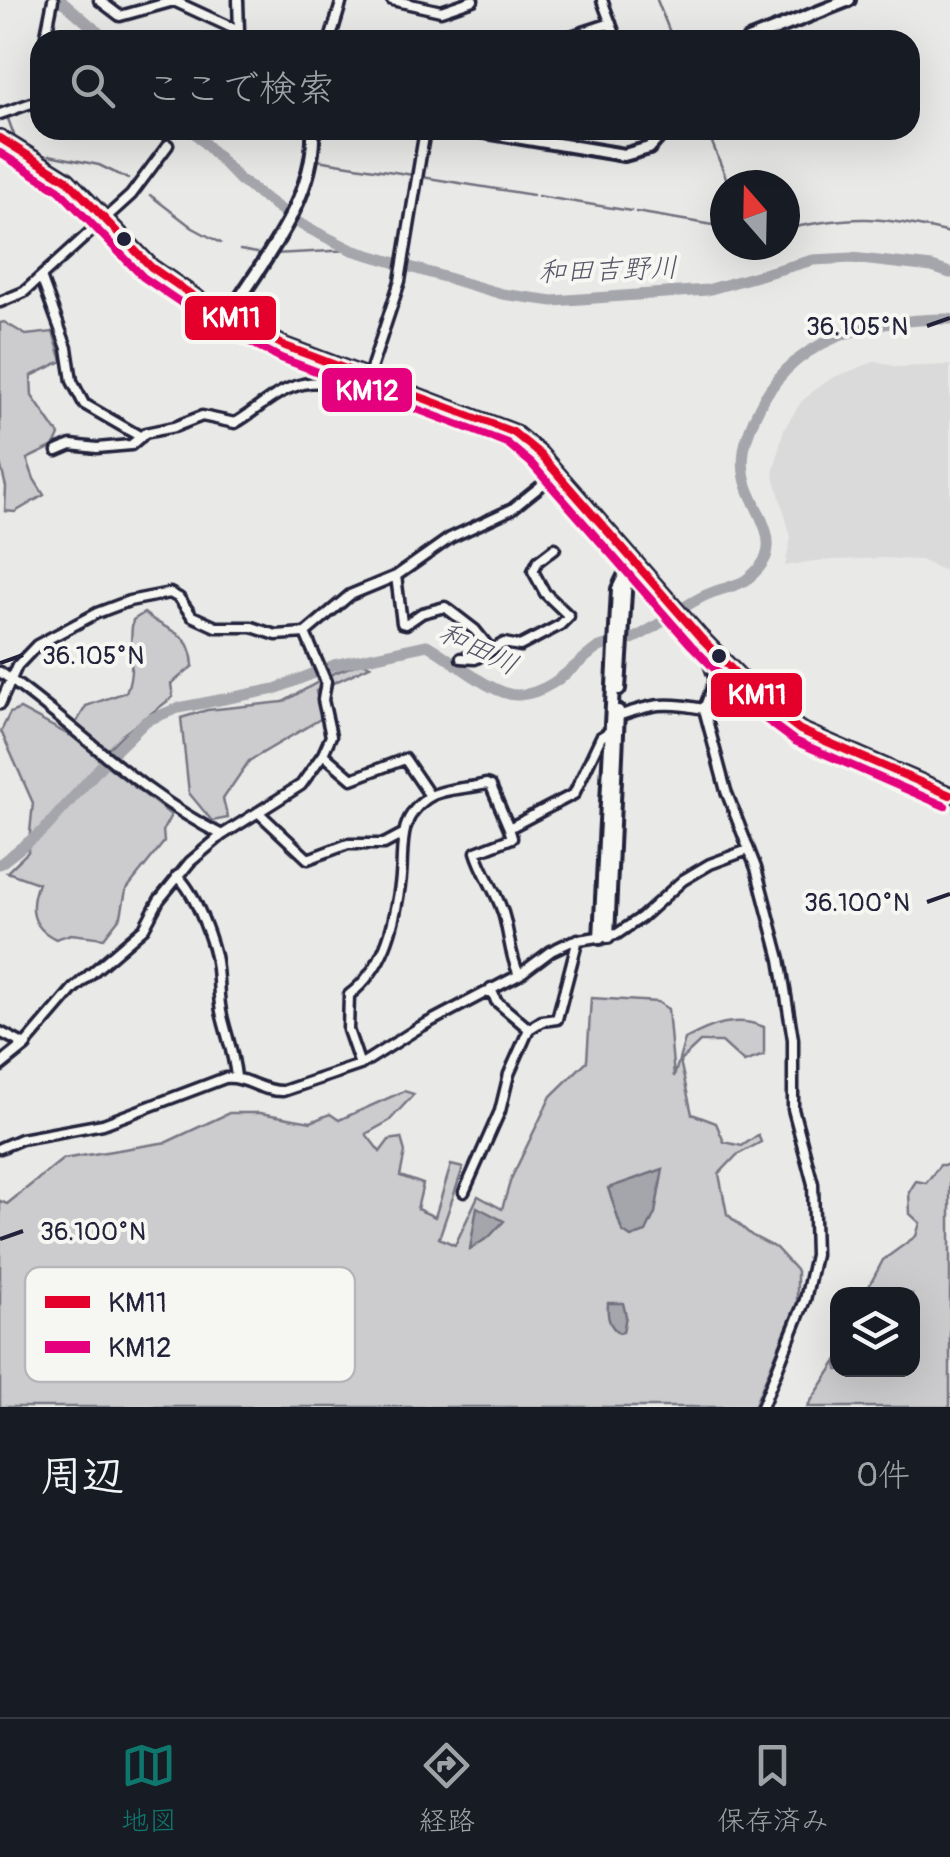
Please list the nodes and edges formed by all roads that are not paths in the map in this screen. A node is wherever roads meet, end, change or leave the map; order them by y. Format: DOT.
graph roads {
  1 [pos="98,0"];
  2 [pos="238,0"];
  3 [pos="342,0"];
  4 [pos="392,0"];
  5 [pos="473,0"];
  6 [pos="602,0"];
  7 [pos="849,0"];
  8 [pos="52,4"];
  9 [pos="611,23"];
  10 [pos="47,30"];
  11 [pos="230,30"];
  12 [pos="240,30"];
  13 [pos="333,30"];
  14 [pos="589,30"];
  15 [pos="613,30"];
  16 [pos="773,30"];
  17 [pos="30,104"];
  18 [pos="0,114"];
  19 [pos="0,138"];
  20 [pos="312,140"];
  21 [pos="424,140"];
  22 [pos="532,140"];
  23 [pos="651,140"];
  24 [pos="168,145"];
  25 [pos="105,219"];
  26 [pos="41,278"];
  27 [pos="0,302"];
  28 [pos="228,317"];
  29 [pos="361,376"];
  30 [pos="142,436"];
  31 [pos="56,452"];
  32 [pos="557,473"];
  33 [pos="555,548"];
  34 [pos="629,565"];
  35 [pos="396,576"];
  36 [pos="305,633"];
  37 [pos="700,636"];
  38 [pos="490,650"];
  39 [pos="461,658"];
  40 [pos="0,672"];
  41 [pos="10,679"];
  42 [pos="714,680"];
  43 [pos="754,692"];
  44 [pos="0,704"];
  45 [pos="704,709"];
  46 [pos="614,716"];
  47 [pos="609,732"];
  48 [pos="323,754"];
  49 [pos="950,794"];
  50 [pos="430,796"];
  51 [pos="258,812"];
  52 [pos="510,828"];
  53 [pos="222,835"];
  54 [pos="401,835"];
  55 [pos="748,850"];
  56 [pos="177,876"];
  57 [pos="604,937"];
  58 [pos="578,940"];
  59 [pos="519,974"];
  60 [pos="491,988"];
  61 [pos="529,1029"];
  62 [pos="0,1032"];
  63 [pos="25,1045"];
  64 [pos="0,1064"];
  65 [pos="360,1065"];
  66 [pos="236,1077"];
  67 [pos="0,1148"];
  68 [pos="464,1192"];
  69 [pos="762,1407"];
  1 -- 11 [label="street"];
  2 -- 12 [label="street"];
  3 -- 13 [label="street"];
  4 -- 5 [label="street"];
  6 -- 9 [label="street"];
  7 -- 16 [label="street"];
  8 -- 10 [label="street"];
  9 -- 14 [label="street"];
  9 -- 15 [label="street"];
  17 -- 18 [label="street"];
  19 -- 25 [label="highway"];
  20 -- 28 [label="street"];
  21 -- 29 [label="street"];
  22 -- 23 [label="street"];
  24 -- 25 [label="street"];
  25 -- 26 [label="street"];
  25 -- 28 [label="highway"];
  26 -- 27 [label="street"];
  26 -- 30 [label="street"];
  28 -- 29 [label="highway"];
  29 -- 30 [label="street"];
  29 -- 32 [label="highway"];
  30 -- 31 [label="street"];
  32 -- 34 [label="highway"];
  32 -- 35 [label="street"];
  33 -- 38 [label="street"];
  34 -- 37 [label="highway"];
  34 -- 46 [label="street"];
  35 -- 36 [label="street"];
  35 -- 38 [label="street"];
  36 -- 41 [label="street"];
  36 -- 48 [label="street"];
  37 -- 42 [label="street"];
  37 -- 43 [label="highway"];
  38 -- 39 [label="street"];
  40 -- 41 [label="street"];
  41 -- 44 [label="street"];
  41 -- 53 [label="street"];
  42 -- 43 [label="street"];
  42 -- 45 [label="street"];
  43 -- 49 [label="highway"];
  45 -- 46 [label="street"];
  45 -- 55 [label="street"];
  46 -- 47 [label="street"];
  46 -- 57 [label="street"];
  47 -- 52 [label="street"];
  47 -- 57 [label="street"];
  48 -- 50 [label="street"];
  48 -- 51 [label="street"];
  50 -- 52 [label="street"];
  50 -- 54 [label="street"];
  51 -- 53 [label="street"];
  51 -- 54 [label="street"];
  52 -- 59 [label="street"];
  53 -- 56 [label="street"];
  54 -- 65 [label="street"];
  55 -- 57 [label="street"];
  55 -- 69 [label="street"];
  56 -- 63 [label="street"];
  56 -- 66 [label="street"];
  57 -- 58 [label="street"];
  58 -- 59 [label="street"];
  58 -- 61 [label="street"];
  59 -- 60 [label="street"];
  60 -- 61 [label="street"];
  60 -- 65 [label="street"];
  61 -- 68 [label="street"];
  62 -- 63 [label="street"];
  63 -- 64 [label="street"];
  65 -- 66 [label="street"];
  66 -- 67 [label="street"];
}
